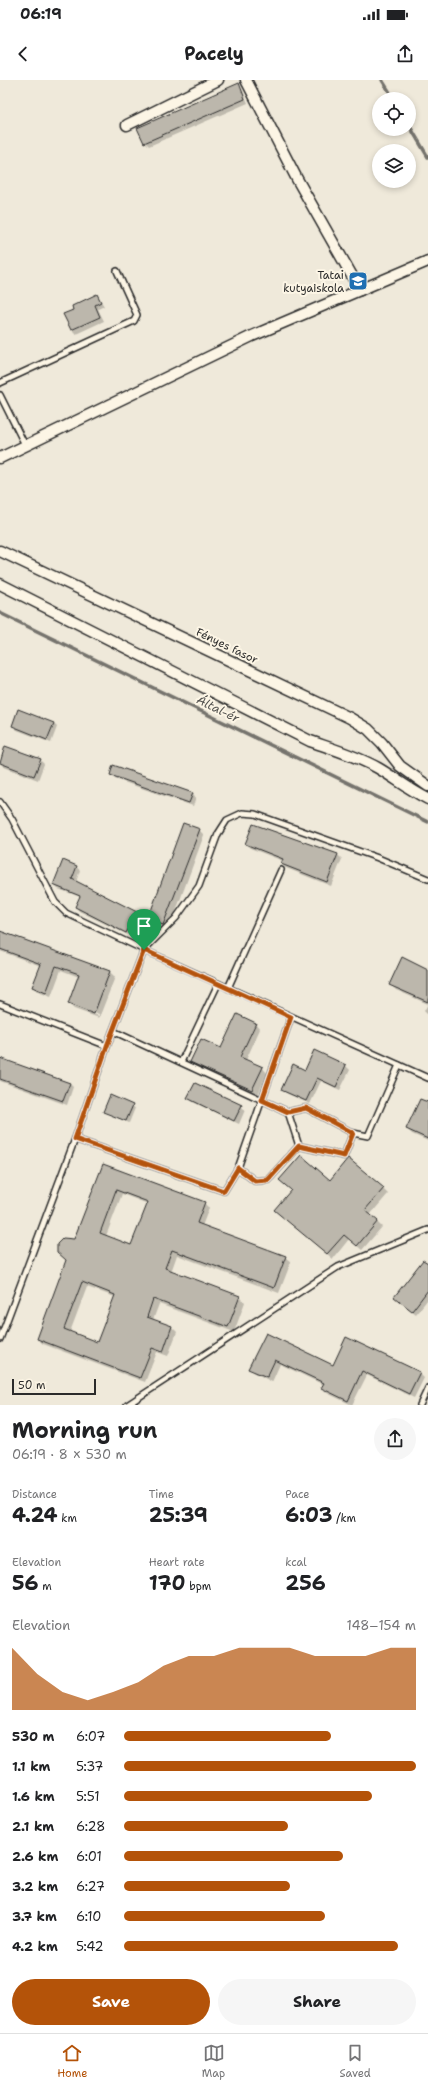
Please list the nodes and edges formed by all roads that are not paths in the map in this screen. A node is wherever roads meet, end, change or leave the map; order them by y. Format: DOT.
graph roads {
  1 [pos="218,80"];
  2 [pos="246,80"];
  3 [pos="127,124"];
  4 [pos="428,260"];
  5 [pos="117,271"];
  6 [pos="360,290"];
  7 [pos="0,383"];
  8 [pos="0,395"];
  9 [pos="25,445"];
  10 [pos="0,458"];
  11 [pos="0,550"];
  12 [pos="0,584"];
  13 [pos="428,786"];
  14 [pos="428,799"];
  15 [pos="0,802"];
  16 [pos="281,870"];
  17 [pos="428,879"];
  18 [pos="144,950"];
  19 [pos="218,984"];
  20 [pos="228,988"];
  21 [pos="0,1004"];
  22 [pos="291,1017"];
  23 [pos="112,1031"];
  24 [pos="107,1046"];
  25 [pos="181,1062"];
  26 [pos="399,1065"];
  27 [pos="428,1078"];
  28 [pos="262,1100"];
  29 [pos="288,1112"];
  30 [pos="353,1133"];
  31 [pos="75,1139"];
  32 [pos="299,1146"];
  33 [pos="238,1168"];
  34 [pos="428,1230"];
  35 [pos="0,1339"];
  36 [pos="428,1388"];
  37 [pos="127,1405"];
  38 [pos="420,1405"];
  1 -- 3 [label="street"];
  2 -- 6 [label="street"];
  4 -- 6 [label="street"];
  5 -- 7 [label="lane"];
  6 -- 9 [label="street"];
  8 -- 9 [label="lane"];
  9 -- 10 [label="street"];
  11 -- 13 [label="street, Fényes fasor"];
  12 -- 14 [label="street"];
  15 -- 18 [label="lane"];
  16 -- 20 [label="lane"];
  17 -- 18 [label="lane"];
  18 -- 19 [label="lane"];
  18 -- 23 [label="lane"];
  19 -- 20 [label="lane"];
  19 -- 25 [label="lane"];
  20 -- 22 [label="lane"];
  21 -- 24 [label="lane"];
  22 -- 26 [label="lane"];
  22 -- 28 [label="lane"];
  23 -- 24 [label="lane"];
  23 -- 25 [label="lane"];
  24 -- 31 [label="lane"];
  25 -- 28 [label="lane"];
  26 -- 27 [label="lane"];
  26 -- 30 [label="lane"];
  28 -- 29 [label="lane"];
  28 -- 33 [label="lane"];
  29 -- 30 [label="lane"];
  29 -- 32 [label="lane"];
  30 -- 32 [label="lane"];
  31 -- 33 [label="lane"];
  31 -- 35 [label="lane"];
  32 -- 33 [label="lane"];
  34 -- 37 [label="lane"];
  36 -- 38 [label="lane"];
}
